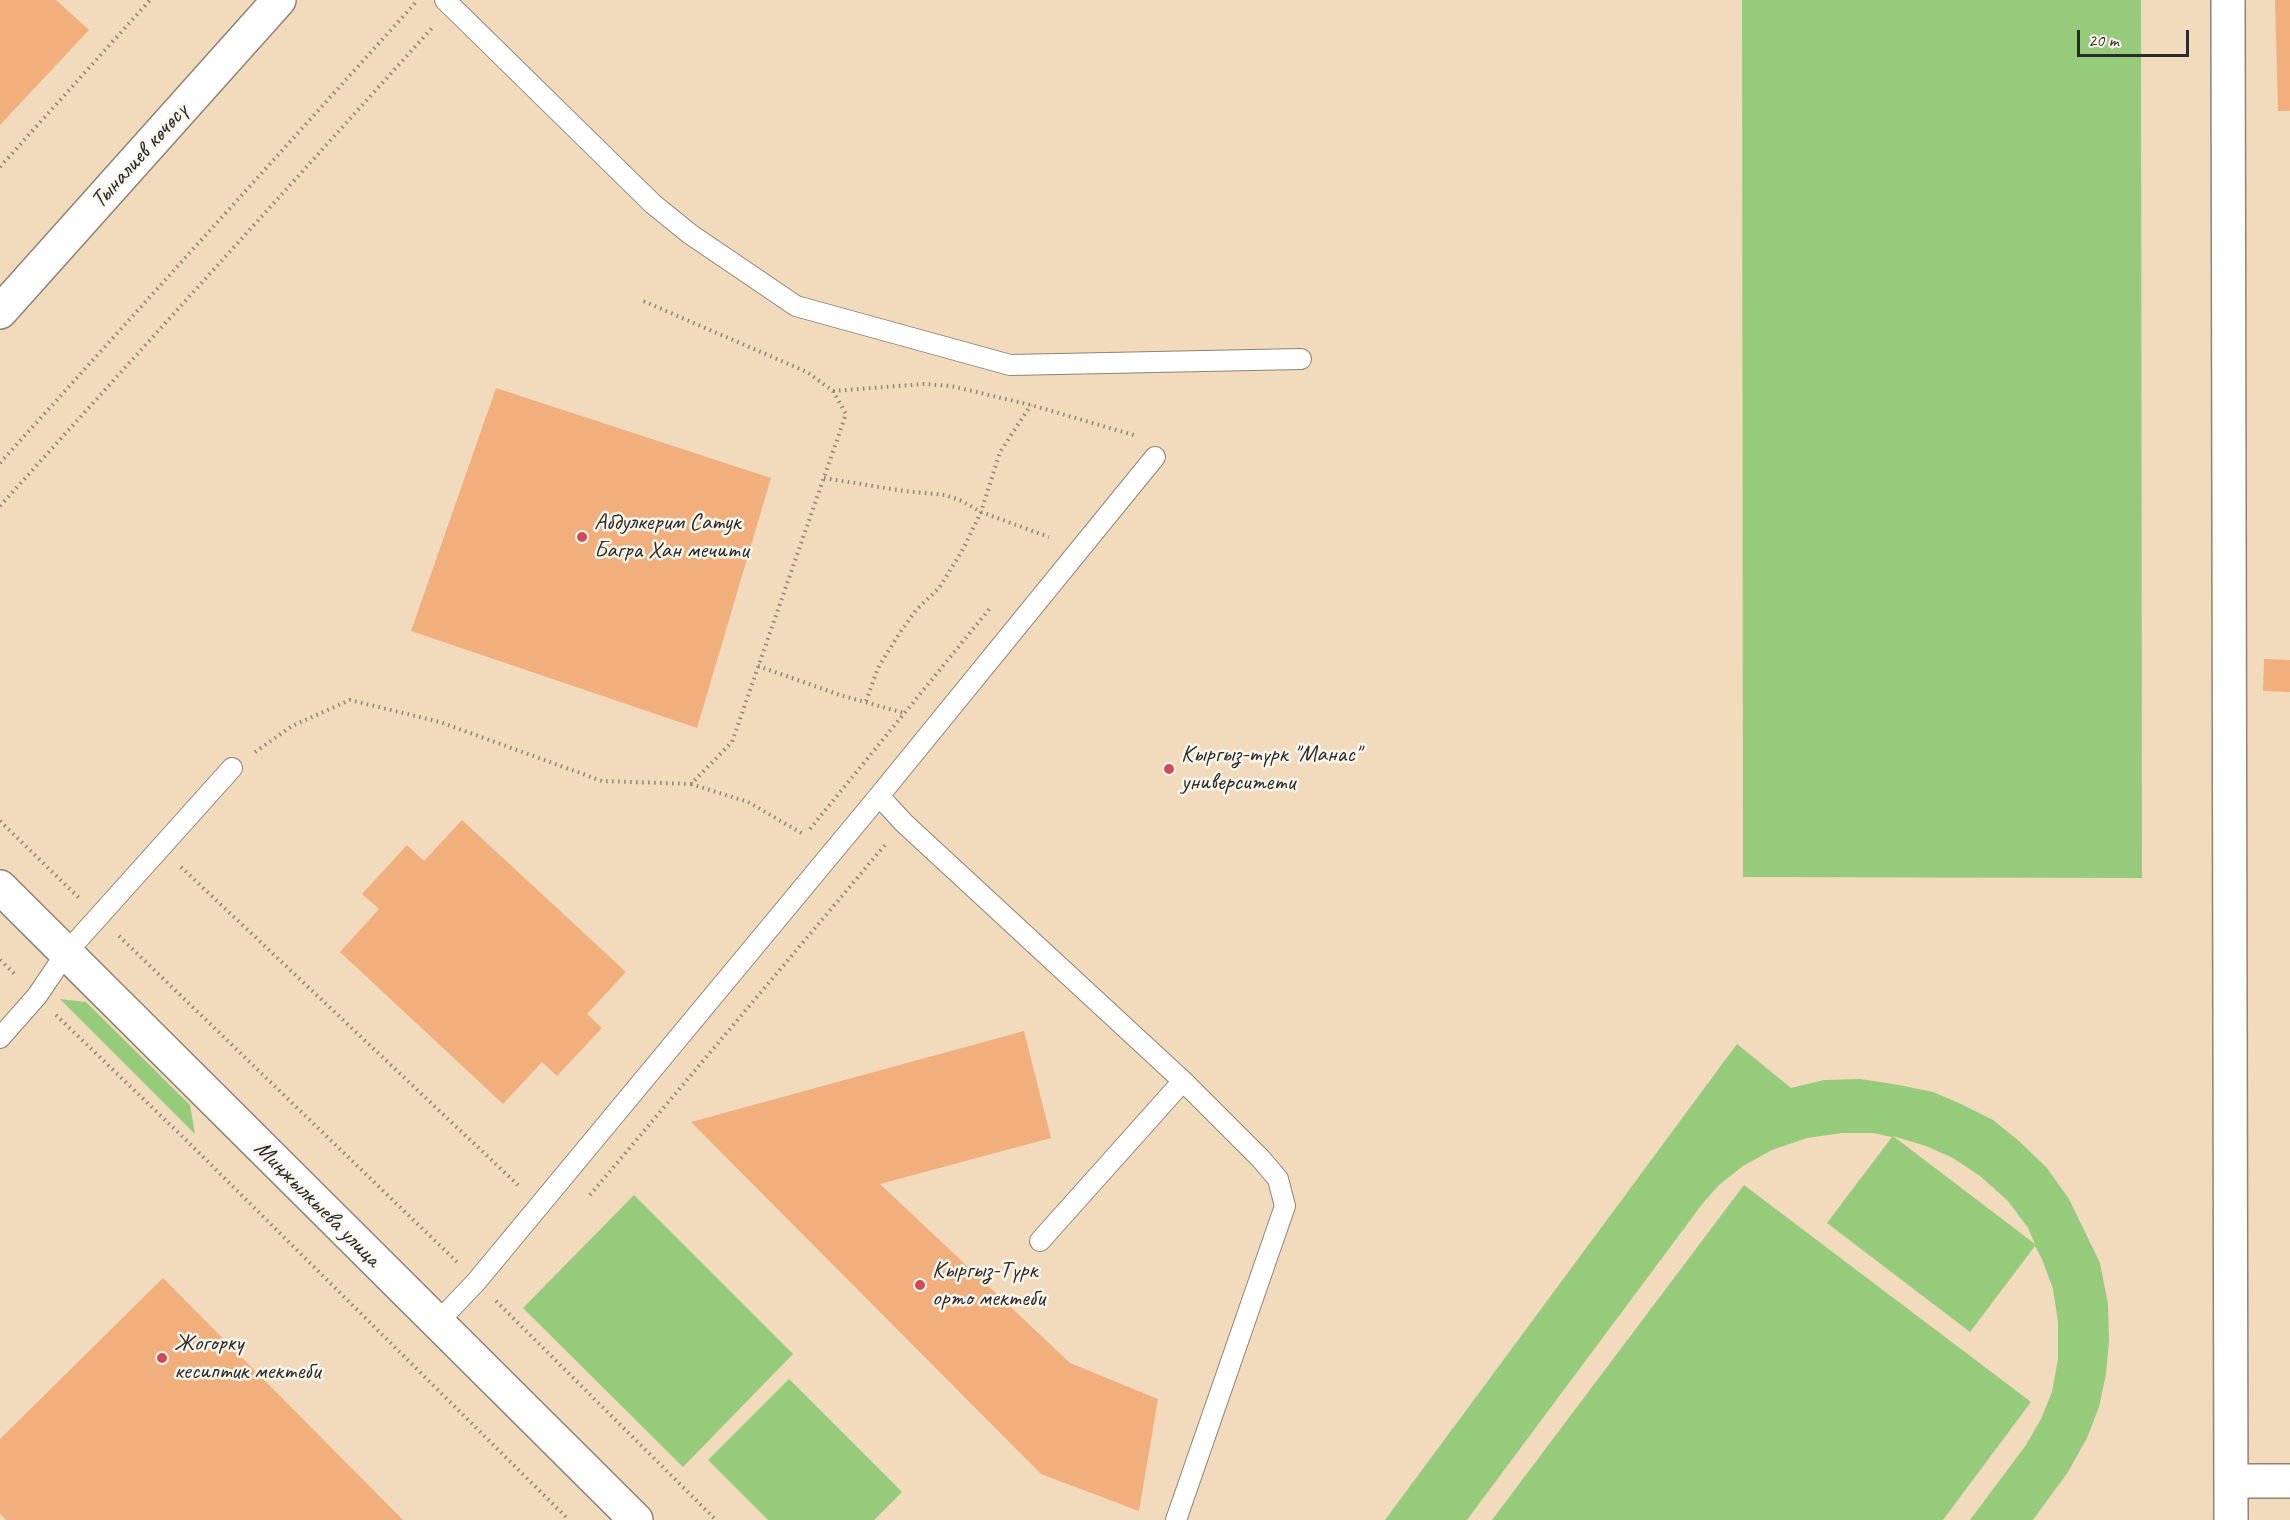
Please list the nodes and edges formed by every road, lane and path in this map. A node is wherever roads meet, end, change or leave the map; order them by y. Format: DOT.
graph roads {
  1 [pos="150,0"];
  2 [pos="279,0"];
  3 [pos="418,0"];
  4 [pos="2228,0"];
  5 [pos="448,3"];
  6 [pos="0,167"];
  7 [pos="643,302"];
  8 [pos="0,312"];
  9 [pos="1301,359"];
  10 [pos="833,391"];
  11 [pos="1031,405"];
  12 [pos="1155,457"];
  13 [pos="0,463"];
  14 [pos="824,478"];
  15 [pos="0,506"];
  16 [pos="981,512"];
  17 [pos="1049,537"];
  18 [pos="758,666"];
  19 [pos="866,702"];
  20 [pos="904,713"];
  21 [pos="232,768"];
  22 [pos="691,784"];
  23 [pos="879,796"];
  24 [pos="0,821"];
  25 [pos="904,822"];
  26 [pos="805,835"];
  27 [pos="160,848"];
  28 [pos="0,887"];
  29 [pos="99,917"];
  30 [pos="66,953"];
  31 [pos="0,960"];
  32 [pos="37,996"];
  33 [pos="0,1038"];
  34 [pos="1184,1081"];
  35 [pos="518,1186"];
  36 [pos="583,1204"];
  37 [pos="1041,1241"];
  38 [pos="476,1282"];
  39 [pos="506,1294"];
  40 [pos="498,1304"];
  41 [pos="437,1323"];
  42 [pos="2231,1481"];
  43 [pos="2290,1482"];
  44 [pos="569,1520"];
  45 [pos="636,1520"];
  46 [pos="716,1520"];
  47 [pos="1176,1520"];
  48 [pos="2231,1520"];
  1 -- 6 [label="path"];
  2 -- 8 [label="street, Тыналиев көчөсү"];
  3 -- 13 [label="path"];
  4 -- 42 [label="street"];
  5 -- 9 [label="lane"];
  5 -- 15 [label="path"];
  7 -- 10 [label="path"];
  10 -- 11 [label="path"];
  10 -- 14 [label="path"];
  11 -- 12 [label="path"];
  11 -- 16 [label="path"];
  12 -- 23 [label="lane"];
  14 -- 16 [label="path"];
  14 -- 18 [label="path"];
  16 -- 17 [label="path"];
  16 -- 19 [label="path"];
  18 -- 19 [label="path"];
  18 -- 22 [label="path"];
  19 -- 20 [label="path"];
  21 -- 22 [label="path"];
  21 -- 27 [label="lane"];
  22 -- 26 [label="path"];
  23 -- 25 [label="lane"];
  23 -- 38 [label="lane"];
  24 -- 29 [label="path"];
  25 -- 34 [label="lane"];
  25 -- 36 [label="path"];
  27 -- 29 [label="lane"];
  27 -- 35 [label="path"];
  28 -- 30 [label="street, Миңжылкыева улица"];
  29 -- 30 [label="lane"];
  29 -- 38 [label="path"];
  30 -- 32 [label="lane"];
  30 -- 41 [label="street, Миңжылкыева улица"];
  31 -- 32 [label="path"];
  32 -- 33 [label="lane"];
  32 -- 44 [label="path"];
  34 -- 37 [label="lane"];
  34 -- 47 [label="lane"];
  38 -- 40 [label="path"];
  38 -- 41 [label="lane"];
  39 -- 40 [label="path"];
  40 -- 46 [label="path"];
  41 -- 45 [label="street, Миңжылкыева улица"];
  42 -- 43 [label="street"];
  42 -- 48 [label="street"];
}
